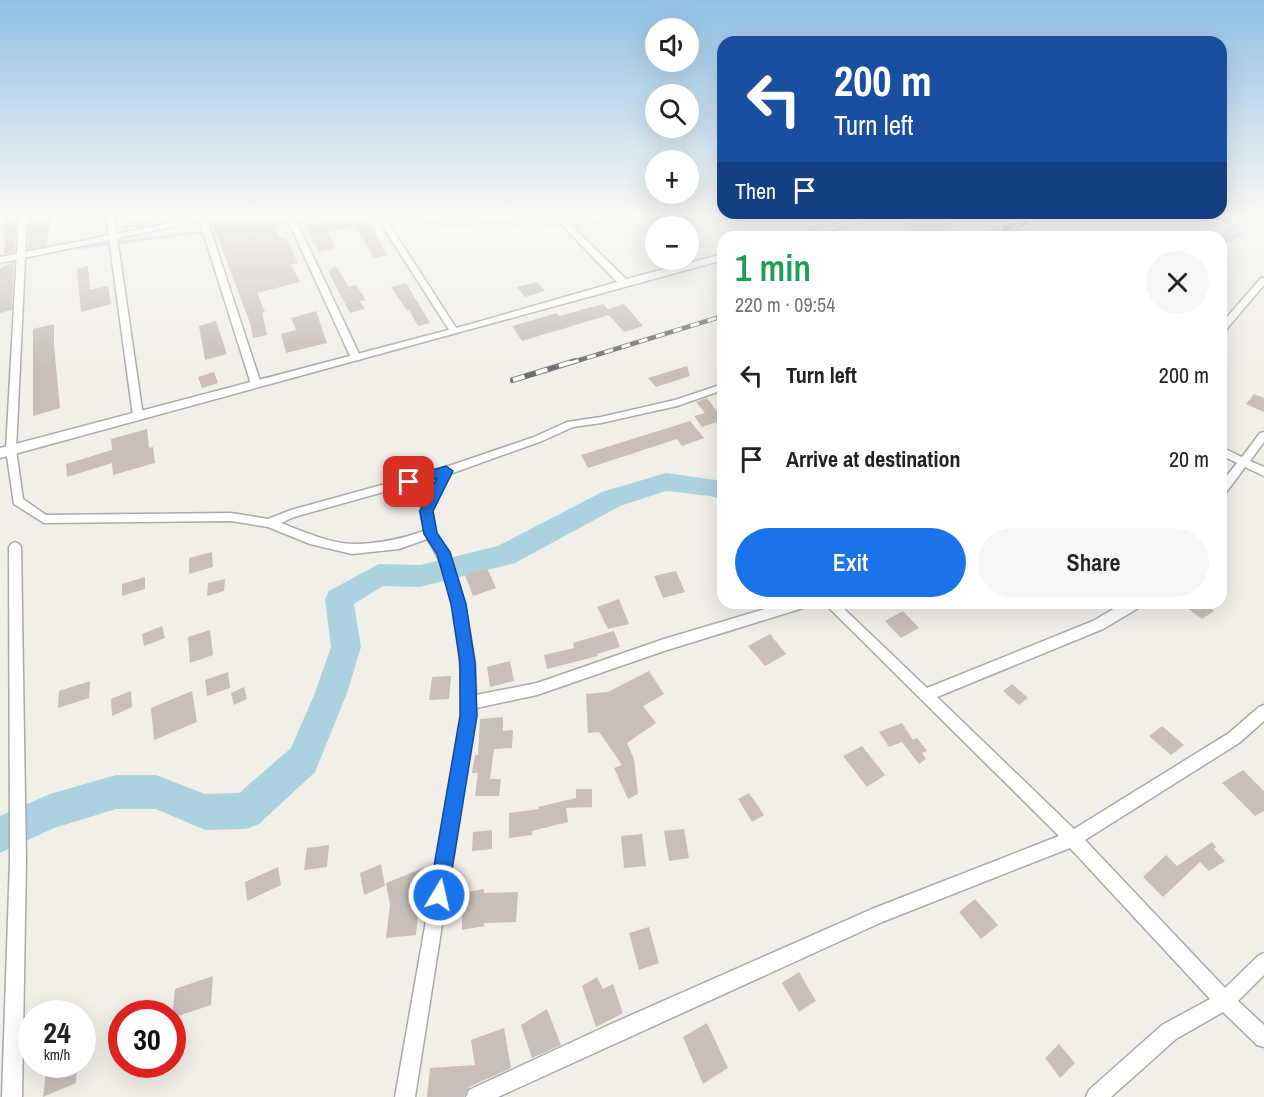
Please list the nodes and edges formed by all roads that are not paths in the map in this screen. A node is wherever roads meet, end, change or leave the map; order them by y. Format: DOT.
graph roads {
  1 [pos="20,267"];
  2 [pos="117,267"];
  3 [pos="219,267"];
  4 [pos="314,267"];
  5 [pos="413,267"];
  6 [pos="608,267"];
  7 [pos="684,267"];
  8 [pos="1264,280"];
  9 [pos="624,283"];
  10 [pos="1227,322"];
  11 [pos="454,331"];
  12 [pos="356,358"];
  13 [pos="256,384"];
  14 [pos="717,389"];
  15 [pos="138,416"];
  16 [pos="1264,435"];
  17 [pos="5,452"];
  18 [pos="1227,454"];
  19 [pos="1242,461"];
  20 [pos="446,471"];
  21 [pos="1264,472"];
  22 [pos="1227,482"];
  23 [pos="269,523"];
  24 [pos="430,534"];
  25 [pos="15,548"];
  26 [pos="782,609"];
  27 [pos="836,609"];
  28 [pos="1125,609"];
  29 [pos="926,695"];
  30 [pos="468,703"];
  31 [pos="1264,712"];
  32 [pos="1073,839"];
  33 [pos="1264,962"];
  34 [pos="1225,1001"];
  35 [pos="1264,1038"];
  36 [pos="12,1097"];
  37 [pos="405,1097"];
  38 [pos="476,1097"];
  39 [pos="1096,1097"];
  1 -- 17 [label="street"];
  2 -- 15 [label="street"];
  3 -- 13 [label="street"];
  4 -- 12 [label="street"];
  5 -- 11 [label="street"];
  6 -- 9 [label="street"];
  7 -- 9 [label="street"];
  8 -- 10 [label="street"];
  9 -- 11 [label="street"];
  11 -- 12 [label="street"];
  12 -- 13 [label="street"];
  13 -- 15 [label="street"];
  14 -- 20 [label="street"];
  15 -- 17 [label="street"];
  16 -- 19 [label="street"];
  17 -- 23 [label="street"];
  18 -- 19 [label="street"];
  19 -- 21 [label="street"];
  19 -- 22 [label="street"];
  20 -- 23 [label="street"];
  20 -- 24 [label="street"];
  23 -- 24 [label="street"];
  24 -- 30 [label="street"];
  25 -- 36 [label="street"];
  26 -- 30 [label="street"];
  27 -- 29 [label="street"];
  28 -- 29 [label="street"];
  29 -- 32 [label="street"];
  30 -- 37 [label="street"];
  31 -- 32 [label="street"];
  32 -- 34 [label="street"];
  32 -- 38 [label="street"];
  33 -- 34 [label="street"];
  34 -- 35 [label="street"];
  34 -- 39 [label="street"];
}
